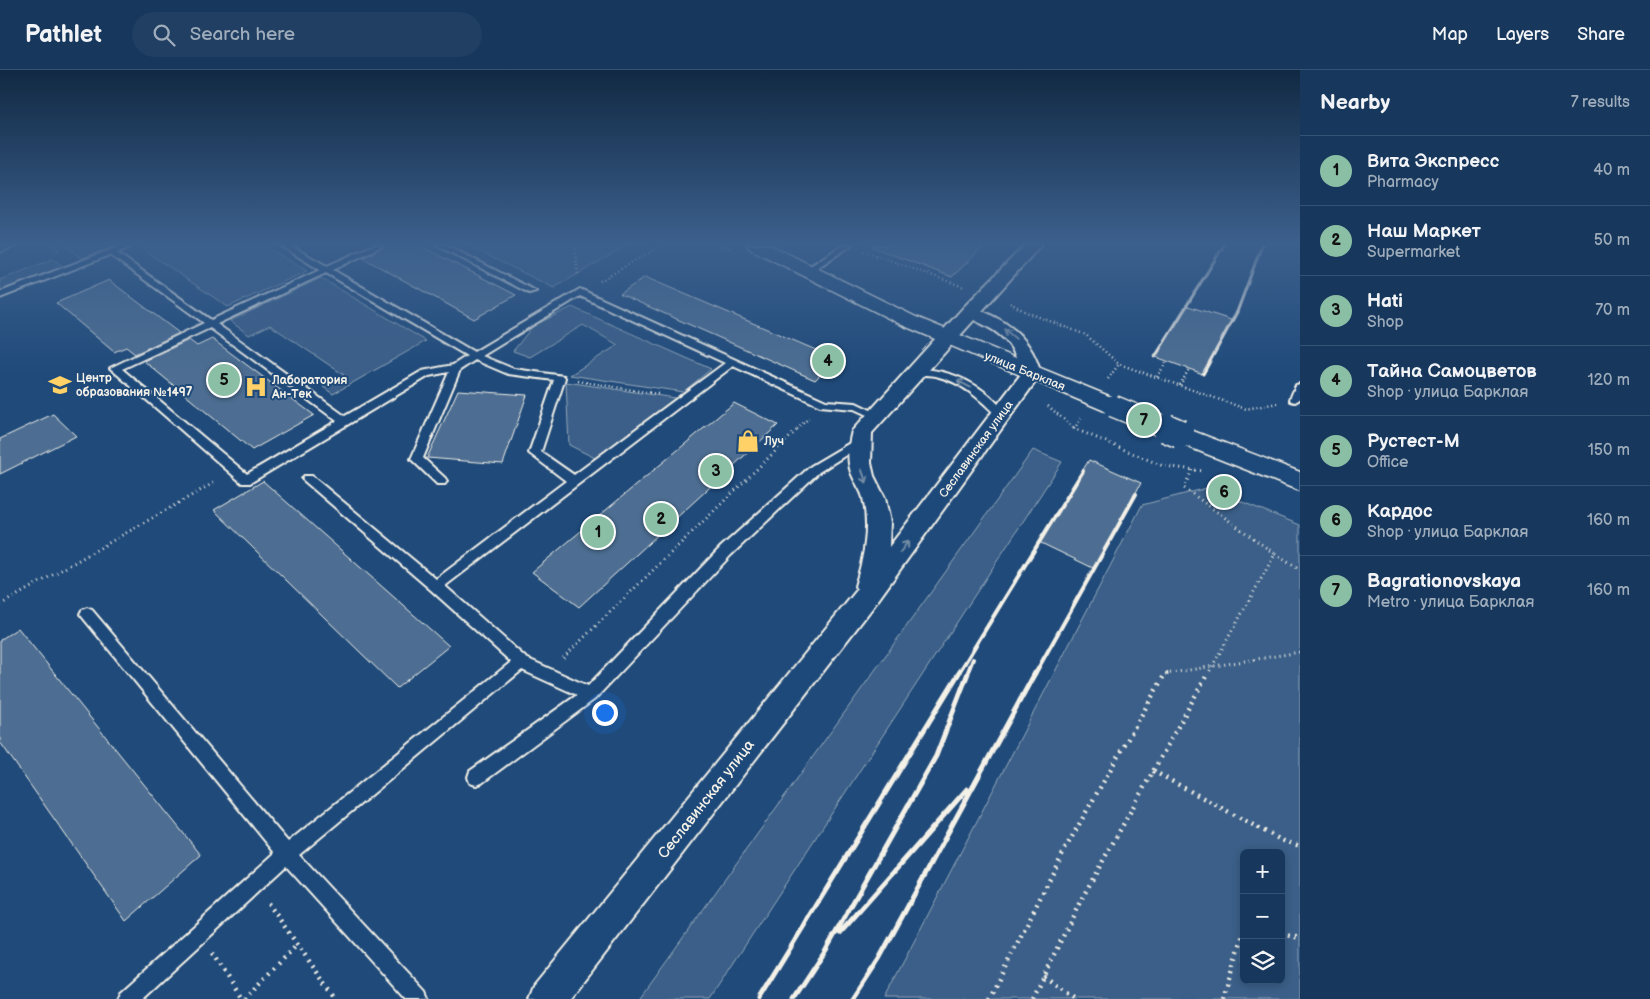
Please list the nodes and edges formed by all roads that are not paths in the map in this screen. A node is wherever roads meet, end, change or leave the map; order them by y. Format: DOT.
graph roads {
  1 [pos="17,288"];
  2 [pos="161,288"];
  3 [pos="287,288"];
  4 [pos="358,288"];
  5 [pos="527,288"];
  6 [pos="844,288"];
  7 [pos="992,288"];
  8 [pos="532,291"];
  9 [pos="0,295"];
  10 [pos="969,312"];
  11 [pos="210,324"];
  12 [pos="945,337"];
  13 [pos="474,356"];
  14 [pos="732,362"];
  15 [pos="456,368"];
  16 [pos="915,372"];
  17 [pos="1031,374"];
  18 [pos="1300,387"];
  19 [pos="1295,400"];
  20 [pos="876,415"];
  21 [pos="1002,415"];
  22 [pos="345,421"];
  23 [pos="859,443"];
  24 [pos="308,479"];
  25 [pos="574,480"];
  26 [pos="440,481"];
  27 [pos="1300,482"];
  28 [pos="436,586"];
  29 [pos="864,600"];
  30 [pos="87,614"];
  31 [pos="521,662"];
  32 [pos="590,694"];
  33 [pos="476,776"];
  34 [pos="287,854"];
  35 [pos="128,999"];
  36 [pos="419,999"];
  37 [pos="547,999"];
  1 -- 9 [label="lane"];
  2 -- 11 [label="lane"];
  3 -- 11 [label="lane"];
  4 -- 13 [label="lane"];
  5 -- 8 [label="lane"];
  6 -- 12 [label="main road, улица Барклая"];
  7 -- 10 [label="street"];
  10 -- 12 [label="street"];
  17 -- 10 [label="street, one-way"];
  11 -- 22 [label="lane"];
  11 -- 22 [label="lane"];
  12 -- 16 [label="street"];
  12 -- 17 [label="main road, улица Барклая"];
  13 -- 14 [label="lane"];
  13 -- 15 [label="lane"];
  13 -- 25 [label="lane"];
  14 -- 20 [label="lane"];
  14 -- 25 [label="lane"];
  15 -- 22 [label="lane"];
  15 -- 26 [label="lane"];
  16 -- 20 [label="street"];
  21 -- 16 [label="lane, one-way"];
  17 -- 21 [label="street, Сеславинская улица"];
  17 -- 27 [label="main road, улица Барклая, bridge"];
  18 -- 19 [label="lane"];
  20 -- 23 [label="street"];
  29 -- 21 [label="street, Сеславинская улица, one-way"];
  23 -- 29 [label="street, Сеславинская улица, one-way"];
  23 -- 32 [label="lane"];
  24 -- 28 [label="lane"];
  25 -- 28 [label="lane"];
  28 -- 31 [label="lane"];
  29 -- 37 [label="street, Сеславинская улица"];
  30 -- 34 [label="lane"];
  31 -- 32 [label="lane"];
  31 -- 34 [label="lane"];
  32 -- 33 [label="lane"];
  34 -- 35 [label="lane"];
  34 -- 36 [label="lane"];
}
